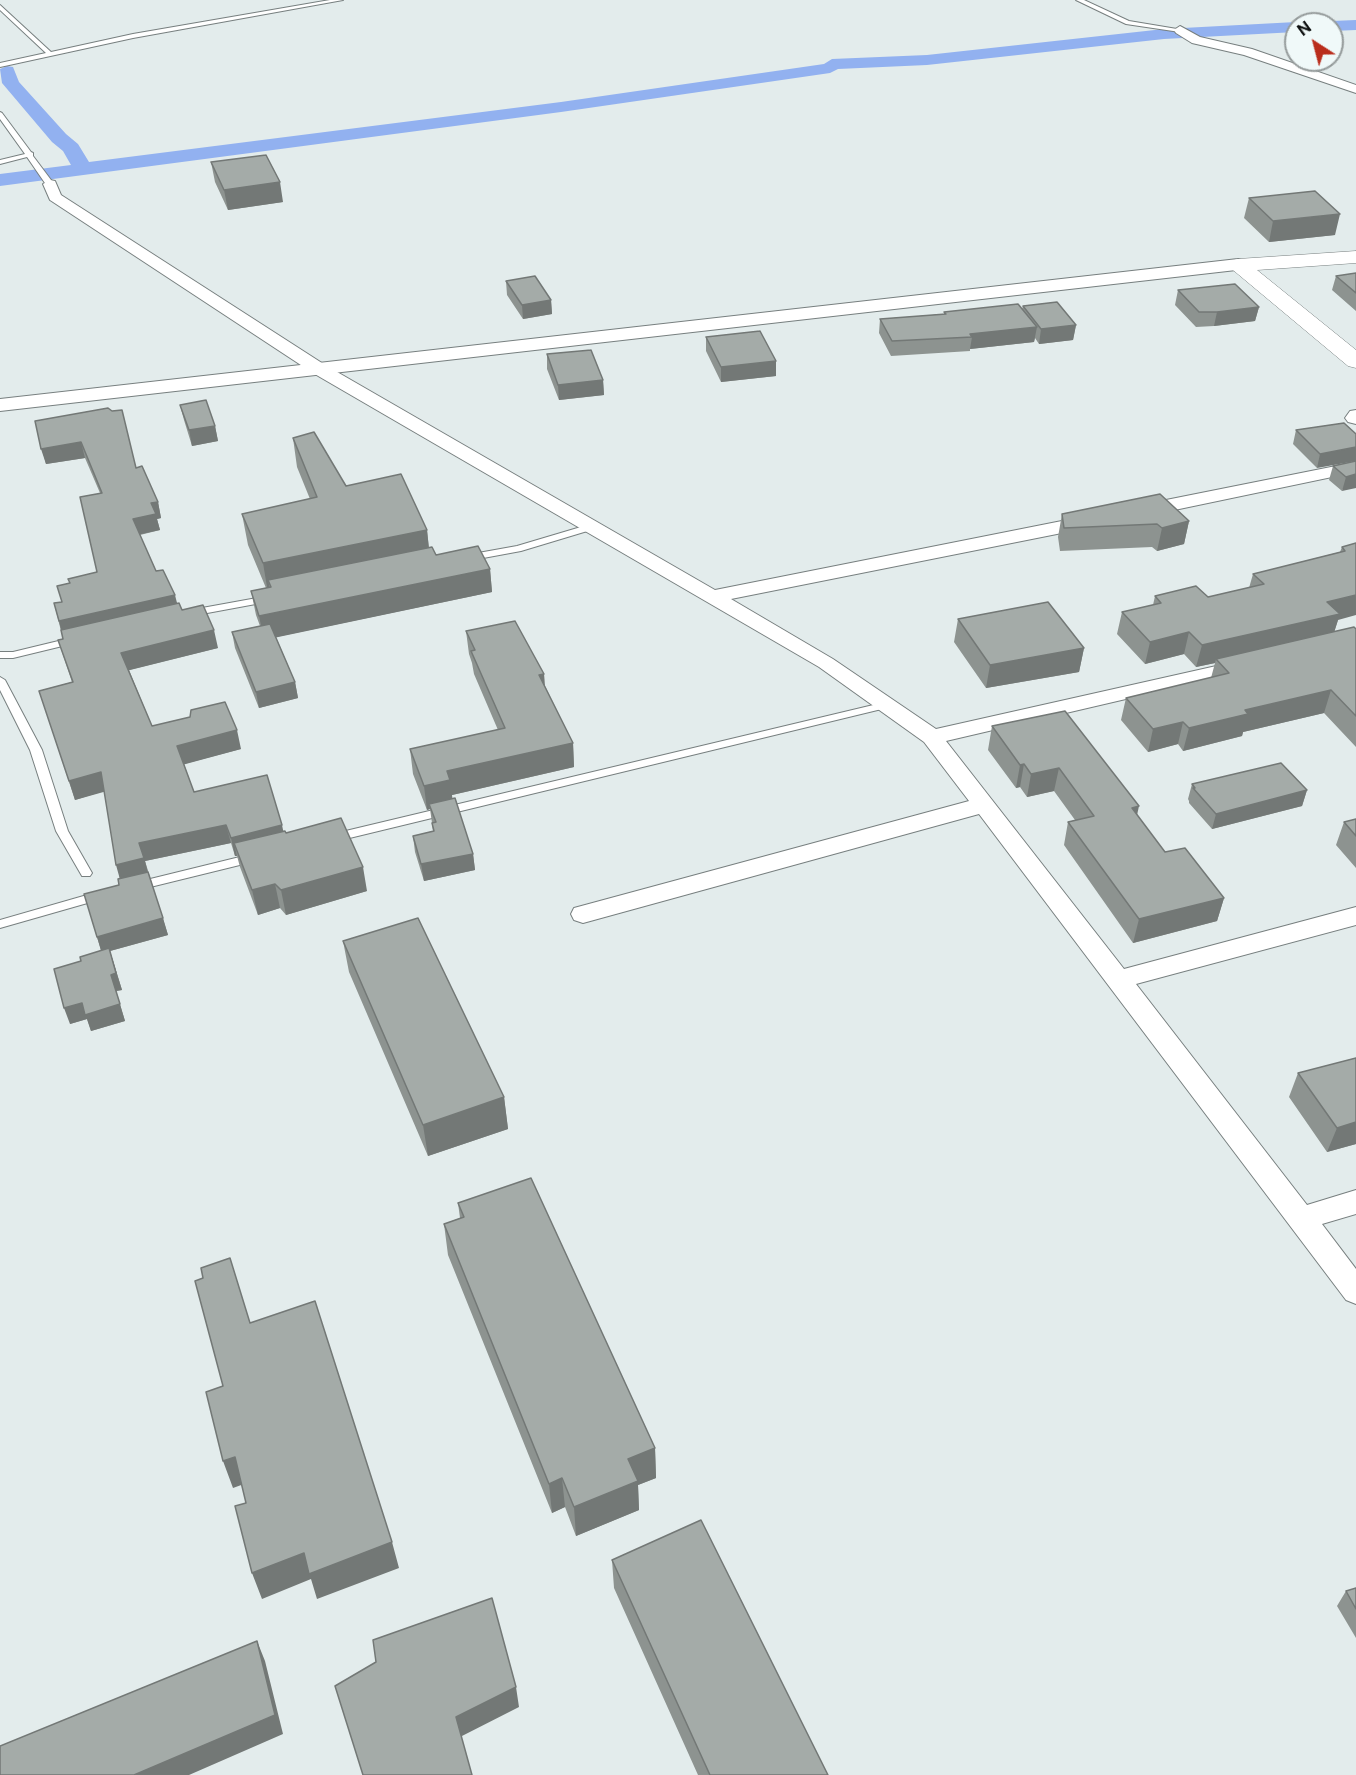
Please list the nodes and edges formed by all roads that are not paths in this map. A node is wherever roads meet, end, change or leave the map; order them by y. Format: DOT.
graph roads {
  1 [pos="340,0"];
  2 [pos="1079,0"];
  3 [pos="0,7"];
  4 [pos="1180,30"];
  5 [pos="50,54"];
  6 [pos="0,65"];
  7 [pos="1356,89"];
  8 [pos="0,114"];
  9 [pos="32,156"];
  10 [pos="0,162"];
  11 [pos="50,184"];
  12 [pos="1356,257"];
  13 [pos="1238,265"];
  14 [pos="1356,361"];
  15 [pos="319,369"];
  16 [pos="0,405"];
  17 [pos="1356,467"];
  18 [pos="1128,514"];
  19 [pos="1105,519"];
  20 [pos="591,527"];
  21 [pos="451,562"];
  22 [pos="283,595"];
  23 [pos="712,597"];
  24 [pos="185,615"];
  25 [pos="85,638"];
  26 [pos="0,655"];
  27 [pos="1264,660"];
  28 [pos="0,680"];
  29 [pos="886,705"];
  30 [pos="932,737"];
  31 [pos="984,805"];
  32 [pos="319,841"];
  33 [pos="261,855"];
  34 [pos="86,873"];
  35 [pos="583,914"];
  36 [pos="1356,916"];
  37 [pos="0,924"];
  38 [pos="1118,980"];
  39 [pos="1356,1203"];
  40 [pos="1301,1220"];
  41 [pos="1356,1291"];
  1 -- 5 [label="lane"];
  2 -- 4 [label="lane"];
  3 -- 5 [label="lane"];
  4 -- 7 [label="street"];
  5 -- 6 [label="lane"];
  8 -- 9 [label="lane"];
  9 -- 10 [label="lane"];
  9 -- 11 [label="lane"];
  11 -- 15 [label="street"];
  12 -- 13 [label="main road"];
  13 -- 14 [label="main road"];
  13 -- 15 [label="street"];
  15 -- 16 [label="street"];
  15 -- 20 [label="street"];
  17 -- 18 [label="street"];
  19 -- 23 [label="street"];
  20 -- 21 [label="lane"];
  20 -- 23 [label="street"];
  22 -- 24 [label="lane"];
  23 -- 29 [label="street"];
  25 -- 26 [label="lane"];
  27 -- 30 [label="street"];
  28 -- 34 [label="lane"];
  29 -- 30 [label="street"];
  29 -- 32 [label="lane"];
  30 -- 31 [label="street"];
  31 -- 35 [label="street"];
  31 -- 38 [label="street"];
  33 -- 37 [label="lane"];
  36 -- 38 [label="street"];
  38 -- 40 [label="street"];
  39 -- 40 [label="street"];
  40 -- 41 [label="street"];
}
